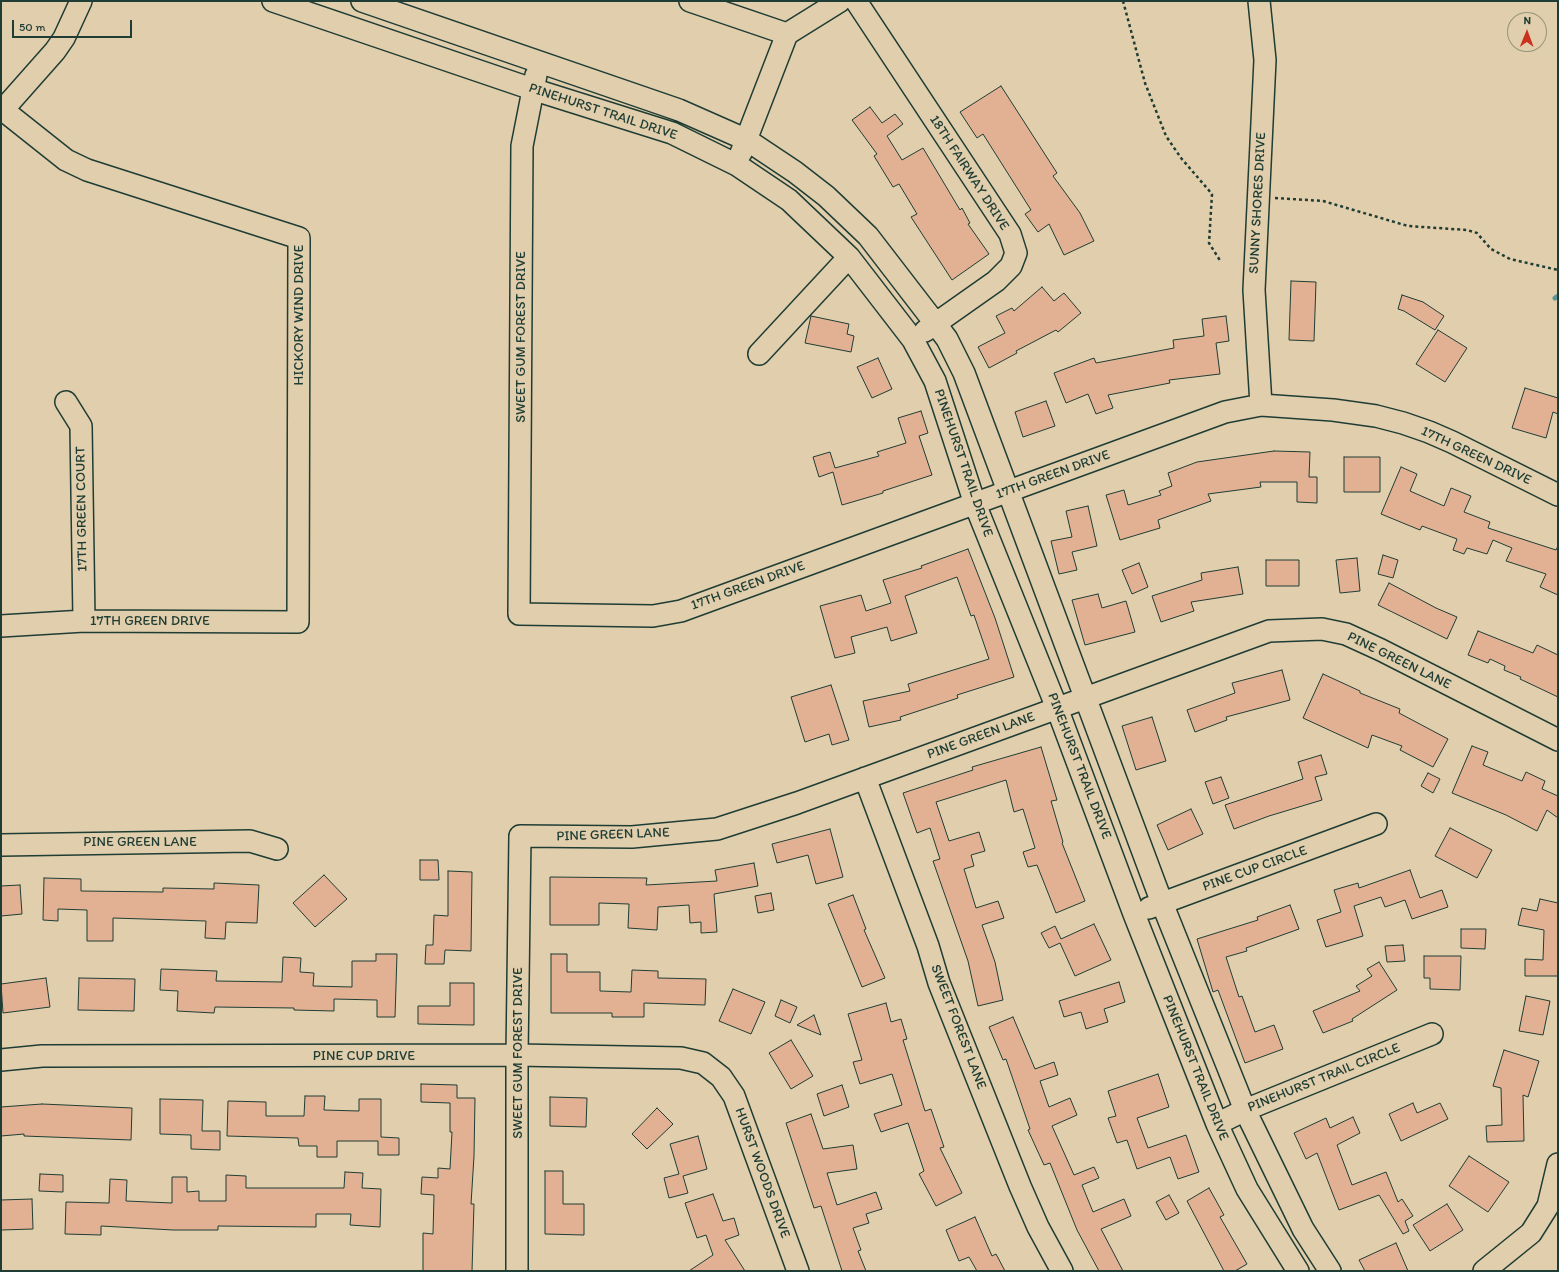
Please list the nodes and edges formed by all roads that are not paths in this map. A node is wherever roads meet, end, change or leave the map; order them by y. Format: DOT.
graph roads {
  1 [pos="82,1"];
  2 [pos="272,1"];
  3 [pos="362,1"];
  4 [pos="690,1"];
  5 [pos="840,1"];
  6 [pos="856,1"];
  7 [pos="1259,1"];
  8 [pos="314,8"];
  9 [pos="786,34"];
  10 [pos="540,61"];
  11 [pos="532,89"];
  12 [pos="2,111"];
  13 [pos="746,140"];
  14 [pos="737,165"];
  15 [pos="849,257"];
  16 [pos="935,322"];
  17 [pos="913,340"];
  18 [pos="759,354"];
  19 [pos="66,402"];
  20 [pos="1261,405"];
  21 [pos="1008,490"];
  22 [pos="1558,495"];
  23 [pos="975,504"];
  24 [pos="518,614"];
  25 [pos="84,621"];
  26 [pos="298,622"];
  27 [pos="1,626"];
  28 [pos="1085,697"];
  29 [pos="1058,708"];
  30 [pos="1558,740"];
  31 [pos="865,778"];
  32 [pos="1376,824"];
  33 [pos="520,836"];
  34 [pos="1,845"];
  35 [pos="277,849"];
  36 [pos="1162,903"];
  37 [pos="1134,914"];
  38 [pos="1432,1034"];
  39 [pos="517,1055"];
  40 [pos="1,1060"];
  41 [pos="721,1077"];
  42 [pos="1245,1110"];
  43 [pos="1217,1124"];
  44 [pos="1558,1164"];
  45 [pos="518,1271"];
  46 [pos="798,1271"];
  47 [pos="1062,1271"];
  48 [pos="1298,1271"];
  49 [pos="1330,1271"];
  50 [pos="1484,1271"];
  1 -- 12 [label="street"];
  2 -- 8 [label="street, PINEHURST TRAIL DRIVE"];
  3 -- 10 [label="street, PINEHURST TRAIL DRIVE"];
  4 -- 9 [label="street"];
  5 -- 9 [label="street"];
  6 -- 16 [label="street, 18TH FAIRWAY DRIVE"];
  7 -- 20 [label="street, SUNNY SHORES DRIVE"];
  8 -- 11 [label="street, PINEHURST TRAIL DRIVE"];
  9 -- 13 [label="street"];
  10 -- 11 [label="street, SWEET GUM FOREST DRIVE"];
  10 -- 13 [label="street, PINEHURST TRAIL DRIVE"];
  11 -- 14 [label="street, PINEHURST TRAIL DRIVE"];
  11 -- 24 [label="street, SWEET GUM FOREST DRIVE"];
  12 -- 26 [label="street, HICKORY WIND DRIVE"];
  13 -- 14 [label="street"];
  13 -- 16 [label="street, PINEHURST TRAIL DRIVE"];
  14 -- 15 [label="street, PINEHURST TRAIL DRIVE"];
  15 -- 17 [label="street, PINEHURST TRAIL DRIVE"];
  15 -- 18 [label="street"];
  16 -- 17 [label="street, 18TH FAIRWAY DRIVE"];
  16 -- 21 [label="street, PINEHURST TRAIL DRIVE"];
  17 -- 23 [label="street, PINEHURST TRAIL DRIVE"];
  19 -- 25 [label="street, 17TH GREEN COURT"];
  20 -- 21 [label="street, 17TH GREEN DRIVE"];
  20 -- 22 [label="street, 17TH GREEN DRIVE"];
  21 -- 23 [label="street, 17TH GREEN DRIVE"];
  21 -- 28 [label="street, PINEHURST TRAIL DRIVE"];
  23 -- 24 [label="street, 17TH GREEN DRIVE"];
  23 -- 29 [label="street, PINEHURST TRAIL DRIVE"];
  25 -- 26 [label="street, 17TH GREEN DRIVE"];
  25 -- 27 [label="street, 17TH GREEN DRIVE"];
  28 -- 29 [label="street, PINE GREEN LANE"];
  28 -- 30 [label="street, PINE GREEN LANE"];
  28 -- 36 [label="street, PINEHURST TRAIL DRIVE"];
  29 -- 31 [label="street, PINE GREEN LANE"];
  29 -- 37 [label="street, PINEHURST TRAIL DRIVE"];
  31 -- 33 [label="street, PINE GREEN LANE"];
  31 -- 47 [label="street, SWEET FOREST LANE"];
  32 -- 36 [label="street, PINE CUP CIRCLE"];
  33 -- 39 [label="street, SWEET GUM FOREST DRIVE"];
  34 -- 35 [label="street, PINE GREEN LANE"];
  36 -- 37 [label="street, PINE CUP CIRCLE"];
  36 -- 42 [label="street, PINEHURST TRAIL DRIVE"];
  37 -- 43 [label="street, PINEHURST TRAIL DRIVE"];
  38 -- 42 [label="street, PINEHURST TRAIL CIRCLE"];
  39 -- 40 [label="street, PINE CUP DRIVE"];
  39 -- 41 [label="street, PINE CUP DRIVE"];
  39 -- 45 [label="street, SWEET GUM FOREST DRIVE"];
  41 -- 46 [label="street, HURST WOODS DRIVE"];
  42 -- 43 [label="street, PINEHURST TRAIL CIRCLE"];
  42 -- 49 [label="street, PINEHURST TRAIL DRIVE"];
  43 -- 48 [label="street, PINEHURST TRAIL DRIVE"];
  44 -- 50 [label="street"];
}
